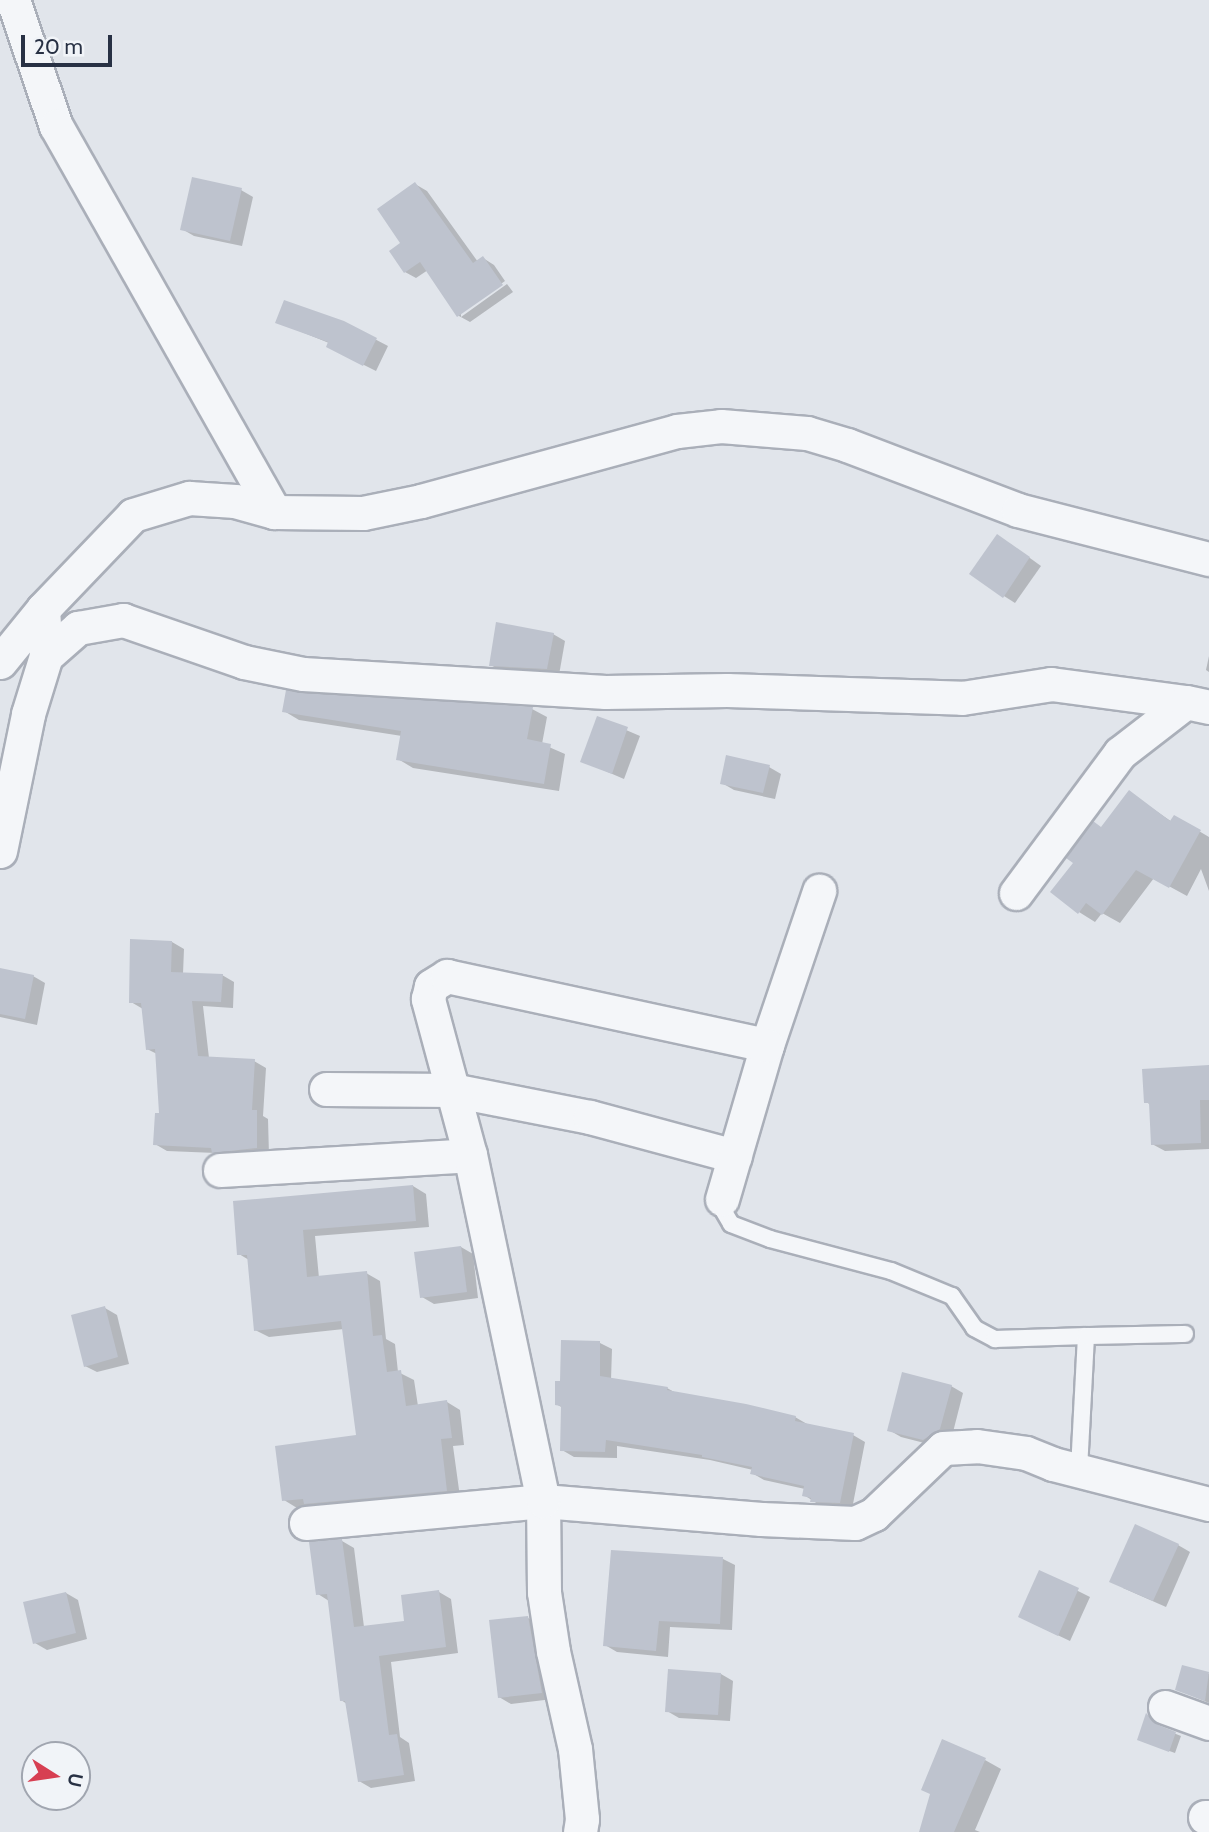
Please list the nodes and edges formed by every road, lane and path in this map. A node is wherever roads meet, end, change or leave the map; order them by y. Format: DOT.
graph roads {
  1 [pos="13,0"];
  2 [pos="274,512"];
  3 [pos="1209,559"];
  4 [pos="43,609"];
  5 [pos="46,656"];
  6 [pos="0,662"];
  7 [pos="1198,704"];
  8 [pos="0,851"];
  9 [pos="819,891"];
  10 [pos="1016,893"];
  11 [pos="767,1045"];
  12 [pos="326,1089"];
  13 [pos="452,1090"];
  14 [pos="470,1154"];
  15 [pos="734,1156"];
  16 [pos="220,1170"];
  17 [pos="722,1199"];
  18 [pos="1185,1334"];
  19 [pos="1086,1336"];
  20 [pos="1079,1471"];
  21 [pos="543,1501"];
  22 [pos="1209,1504"];
  23 [pos="306,1523"];
  24 [pos="1165,1707"];
  25 [pos="1209,1723"];
  26 [pos="580,1832"];
  1 -- 2 [label="street"];
  2 -- 3 [label="street"];
  2 -- 4 [label="street"];
  4 -- 5 [label="street"];
  4 -- 6 [label="street"];
  5 -- 7 [label="street"];
  5 -- 8 [label="street"];
  7 -- 10 [label="street"];
  9 -- 11 [label="street"];
  11 -- 13 [label="street"];
  11 -- 15 [label="street"];
  12 -- 13 [label="street"];
  13 -- 14 [label="street"];
  13 -- 15 [label="street"];
  14 -- 16 [label="street"];
  14 -- 21 [label="street"];
  15 -- 17 [label="street"];
  17 -- 19 [label="lane"];
  18 -- 19 [label="lane"];
  19 -- 20 [label="lane"];
  20 -- 21 [label="street"];
  20 -- 22 [label="street"];
  21 -- 23 [label="street"];
  21 -- 26 [label="street"];
  24 -- 25 [label="street"];
}
